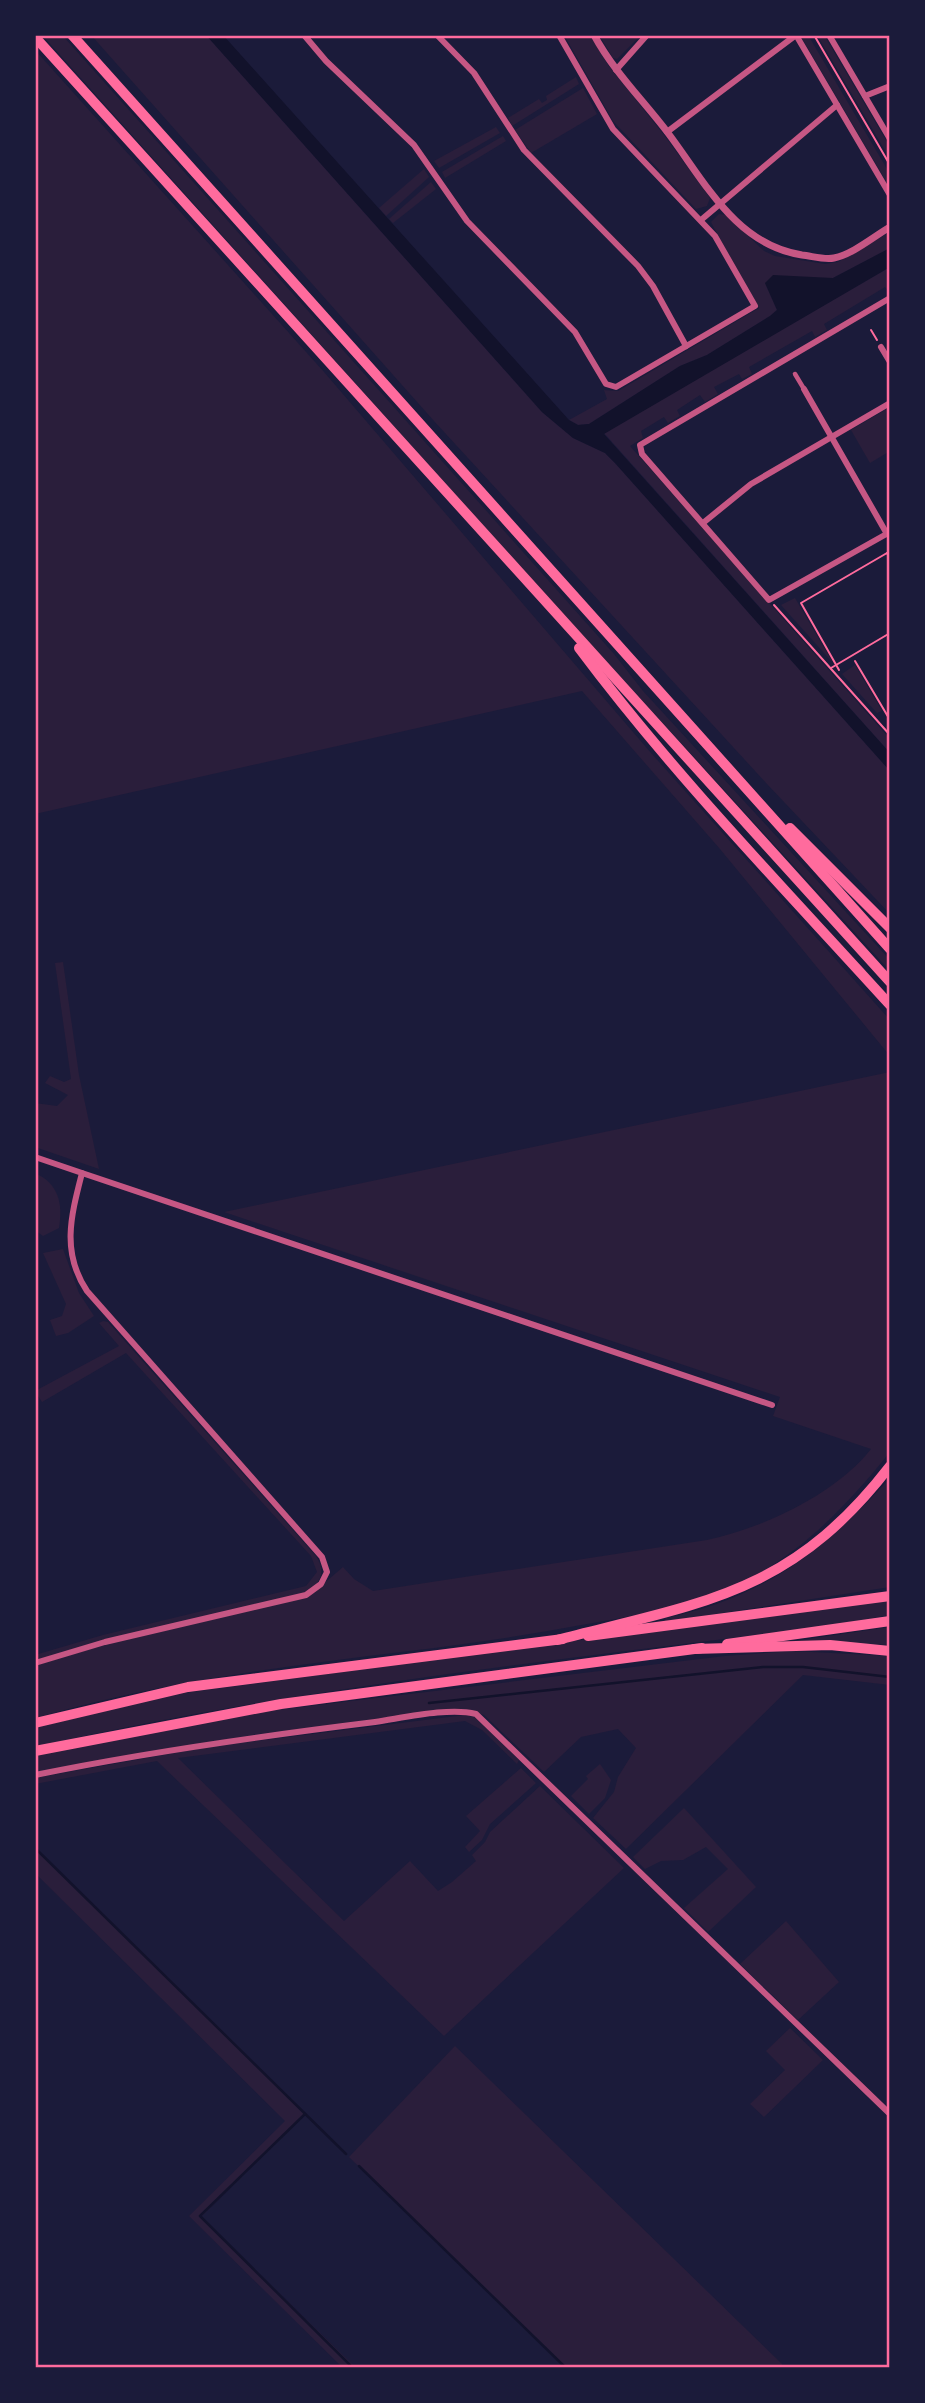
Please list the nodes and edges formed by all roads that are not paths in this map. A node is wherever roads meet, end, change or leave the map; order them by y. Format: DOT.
graph roads {
  1 [pos="72,35"];
  2 [pos="304,35"];
  3 [pos="438,35"];
  4 [pos="559,35"];
  5 [pos="594,35"];
  6 [pos="647,35"];
  7 [pos="796,35"];
  8 [pos="829,35"];
  9 [pos="35,37"];
  10 [pos="616,70"];
  11 [pos="890,86"];
  12 [pos="865,96"];
  13 [pos="837,105"];
  14 [pos="667,132"];
  15 [pos="890,139"];
  16 [pos="890,195"];
  17 [pos="720,204"];
  18 [pos="702,220"];
  19 [pos="890,227"];
  20 [pos="890,298"];
  21 [pos="686,346"];
  22 [pos="881,347"];
  23 [pos="786,359"];
  24 [pos="890,362"];
  25 [pos="792,367"];
  26 [pos="795,374"];
  27 [pos="804,389"];
  28 [pos="890,403"];
  29 [pos="831,437"];
  30 [pos="703,523"];
  31 [pos="888,533"];
  32 [pos="540,597"];
  33 [pos="747,788"];
  34 [pos="890,928"];
  35 [pos="890,949"];
  36 [pos="890,982"];
  37 [pos="890,1005"];
  38 [pos="35,1157"];
  39 [pos="82,1173"];
  40 [pos="772,1405"];
  41 [pos="890,1466"];
  42 [pos="890,1596"];
  43 [pos="890,1621"];
  44 [pos="557,1640"];
  45 [pos="694,1649"];
  46 [pos="890,1651"];
  47 [pos="35,1663"];
  48 [pos="35,1723"];
  49 [pos="35,1751"];
  50 [pos="35,1775"];
  51 [pos="890,2115"];
  1 -- 33 [label="highway"];
  2 -- 21 [label="street"];
  3 -- 21 [label="street"];
  4 -- 18 [label="street"];
  5 -- 10 [label="street"];
  6 -- 10 [label="street"];
  7 -- 13 [label="street"];
  7 -- 14 [label="street"];
  8 -- 12 [label="street"];
  9 -- 32 [label="highway"];
  10 -- 14 [label="street"];
  11 -- 12 [label="street"];
  12 -- 15 [label="street"];
  13 -- 16 [label="street"];
  13 -- 17 [label="street"];
  14 -- 17 [label="street"];
  17 -- 18 [label="street"];
  17 -- 19 [label="street"];
  18 -- 21 [label="street"];
  20 -- 23 [label="street"];
  22 -- 24 [label="street"];
  23 -- 25 [label="street"];
  23 -- 30 [label="street"];
  26 -- 27 [label="street"];
  27 -- 29 [label="street"];
  28 -- 29 [label="street"];
  29 -- 30 [label="street"];
  29 -- 31 [label="street"];
  30 -- 31 [label="street"];
  32 -- 36 [label="highway"];
  32 -- 37 [label="highway"];
  33 -- 34 [label="highway"];
  33 -- 35 [label="highway"];
  38 -- 39 [label="street"];
  39 -- 40 [label="street"];
  39 -- 47 [label="street"];
  41 -- 44 [label="highway"];
  42 -- 44 [label="highway"];
  43 -- 45 [label="highway"];
  44 -- 48 [label="highway"];
  45 -- 46 [label="highway"];
  45 -- 49 [label="highway"];
  50 -- 51 [label="street"];
}
